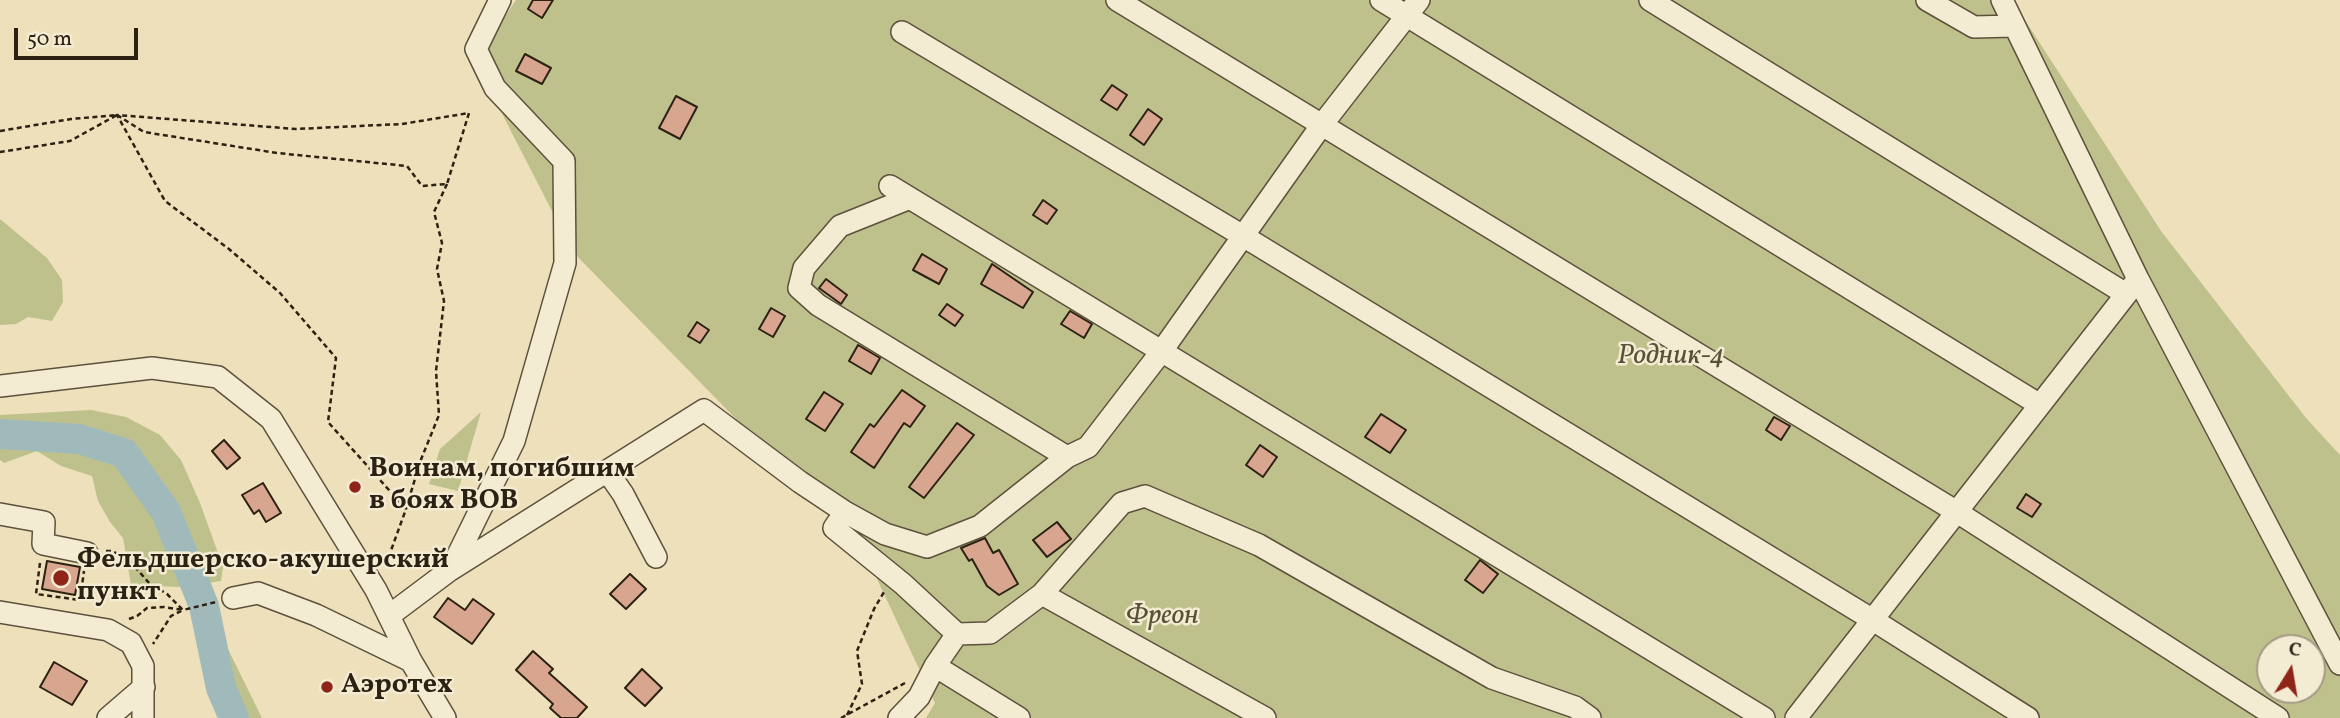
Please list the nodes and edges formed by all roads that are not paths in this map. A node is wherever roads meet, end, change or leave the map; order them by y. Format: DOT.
graph roads {
  1 [pos="500,0"];
  2 [pos="1117,0"];
  3 [pos="1381,0"];
  4 [pos="1650,0"];
  5 [pos="1927,0"];
  6 [pos="2002,0"];
  7 [pos="1412,8"];
  8 [pos="2013,26"];
  9 [pos="902,32"];
  10 [pos="1321,127"];
  11 [pos="890,186"];
  12 [pos="910,198"];
  13 [pos="1243,236"];
  14 [pos="2132,287"];
  15 [pos="1161,352"];
  16 [pos="0,386"];
  17 [pos="2040,405"];
  18 [pos="1067,457"];
  19 [pos="607,471"];
  20 [pos="845,512"];
  21 [pos="1957,512"];
  22 [pos="0,514"];
  23 [pos="87,553"];
  24 [pos="656,557"];
  25 [pos="450,570"];
  26 [pos="1042,594"];
  27 [pos="233,598"];
  28 [pos="0,612"];
  29 [pos="390,615"];
  30 [pos="1872,620"];
  31 [pos="957,634"];
  32 [pos="411,661"];
  33 [pos="2340,664"];
  34 [pos="935,666"];
  35 [pos="144,677"];
  36 [pos="108,718"];
  37 [pos="144,718"];
  38 [pos="445,718"];
  39 [pos="899,718"];
  40 [pos="1019,718"];
  41 [pos="1265,718"];
  42 [pos="1590,718"];
  43 [pos="1764,718"];
  44 [pos="1796,718"];
  45 [pos="2028,718"];
  46 [pos="2278,718"];
  1 -- 25 [label="street"];
  2 -- 10 [label="street"];
  3 -- 7 [label="street"];
  4 -- 14 [label="street"];
  5 -- 8 [label="street"];
  6 -- 8 [label="street"];
  7 -- 10 [label="street"];
  7 -- 17 [label="street"];
  8 -- 14 [label="street"];
  9 -- 13 [label="street"];
  10 -- 13 [label="street"];
  10 -- 21 [label="street"];
  11 -- 12 [label="street"];
  12 -- 15 [label="street"];
  12 -- 18 [label="street"];
  13 -- 15 [label="street"];
  13 -- 30 [label="street"];
  14 -- 17 [label="street"];
  14 -- 33 [label="street"];
  15 -- 18 [label="street"];
  15 -- 43 [label="street"];
  16 -- 29 [label="street"];
  17 -- 21 [label="street"];
  18 -- 20 [label="street"];
  19 -- 20 [label="street"];
  19 -- 24 [label="street"];
  19 -- 25 [label="street"];
  20 -- 31 [label="street"];
  21 -- 30 [label="street"];
  21 -- 46 [label="street"];
  22 -- 23 [label="street"];
  25 -- 29 [label="street"];
  26 -- 31 [label="street"];
  26 -- 41 [label="street"];
  26 -- 42 [label="street"];
  27 -- 32 [label="street"];
  28 -- 35 [label="street"];
  29 -- 32 [label="street"];
  30 -- 44 [label="street"];
  30 -- 45 [label="street"];
  31 -- 34 [label="street"];
  32 -- 38 [label="street"];
  34 -- 39 [label="street"];
  34 -- 40 [label="street"];
  35 -- 36 [label="street"];
  35 -- 37 [label="street"];
}
